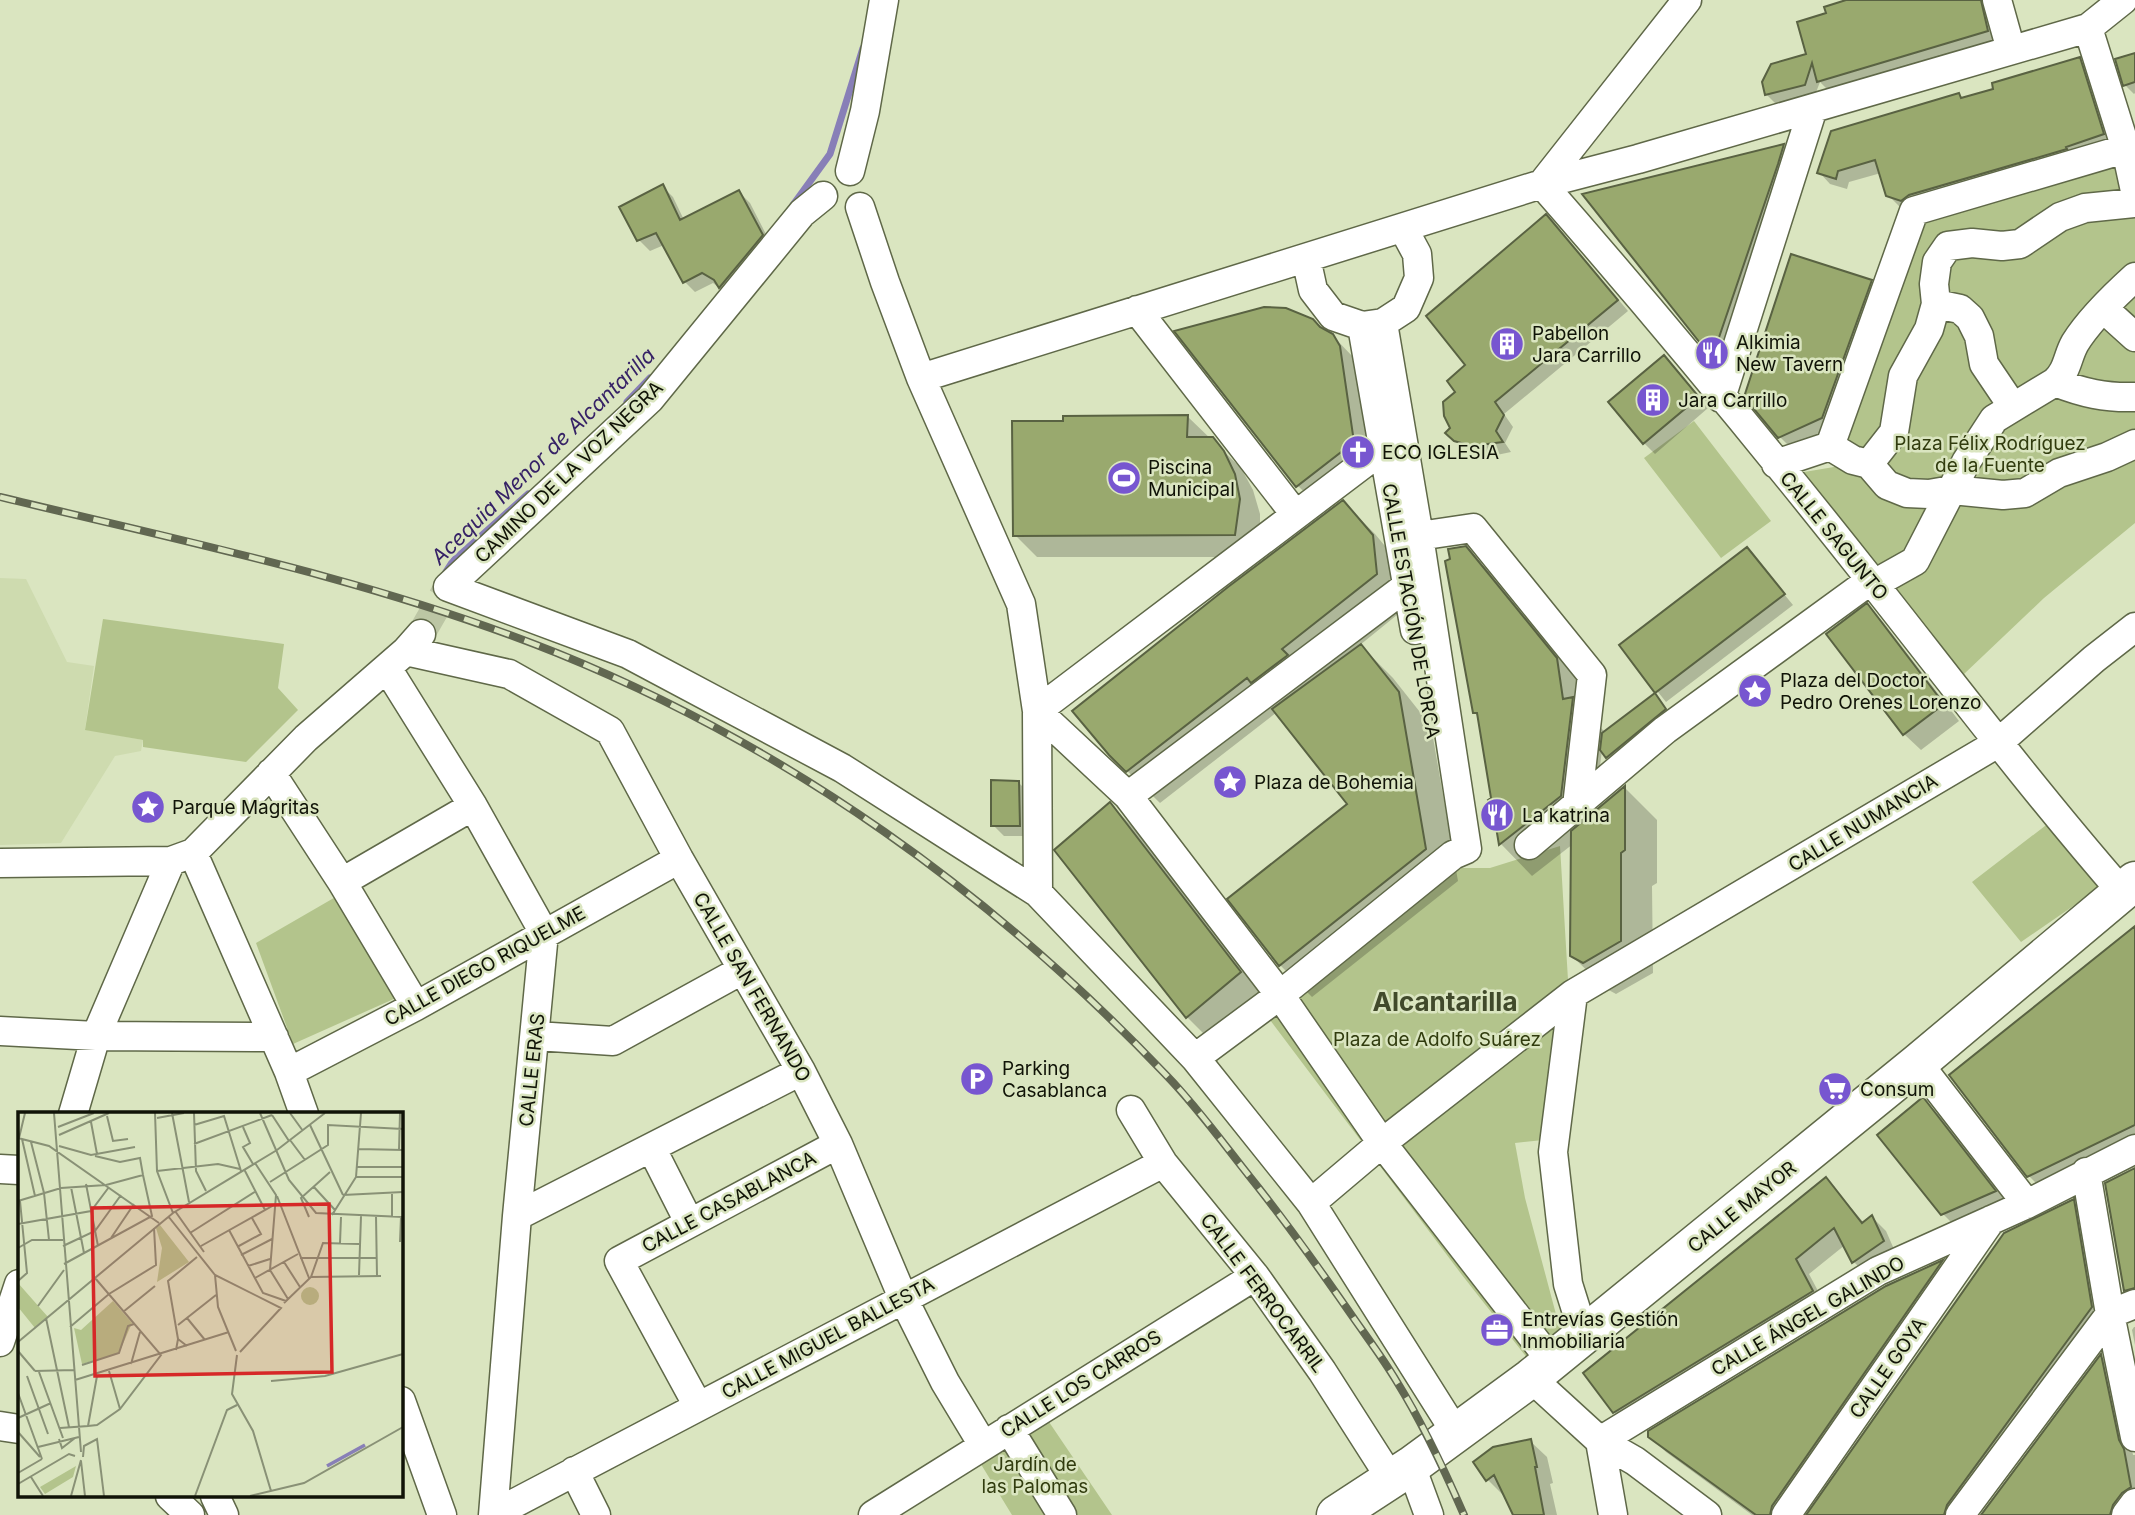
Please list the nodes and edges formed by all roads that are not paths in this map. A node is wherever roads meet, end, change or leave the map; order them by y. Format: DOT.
graph roads {
  1 [pos="884,0"];
  2 [pos="1686,0"];
  3 [pos="1997,0"];
  4 [pos="2121,0"];
  5 [pos="2088,28"];
  6 [pos="2011,50"];
  7 [pos="1814,108"];
  8 [pos="2130,147"];
  9 [pos="850,171"];
  10 [pos="1542,184"];
  11 [pos="2135,191"];
  12 [pos="823,196"];
  13 [pos="2135,203"];
  14 [pos="860,207"];
  15 [pos="1914,211"];
  16 [pos="1403,228"];
  17 [pos="1948,246"];
  18 [pos="1306,258"];
  19 [pos="2135,277"];
  20 [pos="1936,304"];
  21 [pos="2104,309"];
  22 [pos="1137,310"];
  23 [pos="1372,324"];
  24 [pos="2135,337"];
  25 [pos="921,378"];
  26 [pos="2055,382"];
  27 [pos="2135,397"];
  28 [pos="1721,398"];
  29 [pos="2013,407"];
  30 [pos="2135,444"];
  31 [pos="1830,446"];
  32 [pos="1384,449"];
  33 [pos="1776,464"];
  34 [pos="1869,464"];
  35 [pos="1952,490"];
  36 [pos="1295,514"];
  37 [pos="1419,536"];
  38 [pos="1872,582"];
  39 [pos="1407,586"];
  40 [pos="2135,627"];
  41 [pos="405,651"];
  42 [pos="1037,711"];
  43 [pos="1998,743"];
  44 [pos="271,773"];
  45 [pos="1128,796"];
  46 [pos="473,806"];
  47 [pos="1577,806"];
  48 [pos="1529,845"];
  49 [pos="1460,852"];
  50 [pos="182,857"];
  51 [pos="680,859"];
  52 [pos="0,863"];
  53 [pos="342,882"];
  54 [pos="2128,887"];
  55 [pos="1038,893"];
  56 [pos="544,933"];
  57 [pos="742,970"];
  58 [pos="1573,994"];
  59 [pos="1280,995"];
  60 [pos="416,1006"];
  61 [pos="0,1031"];
  62 [pos="96,1036"];
  63 [pos="536,1036"];
  64 [pos="274,1037"];
  65 [pos="1195,1058"];
  66 [pos="1918,1063"];
  67 [pos="801,1071"];
  68 [pos="289,1072"];
  69 [pos="1131,1110"];
  70 [pos="74,1112"];
  71 [pos="303,1112"];
  72 [pos="1382,1143"];
  73 [pos="838,1144"];
  74 [pos="652,1149"];
  75 [pos="2135,1149"];
  76 [pos="1163,1163"];
  77 [pos="0,1169"];
  78 [pos="18,1170"];
  79 [pos="2086,1172"];
  80 [pos="1311,1203"];
  81 [pos="2026,1204"];
  82 [pos="517,1216"];
  83 [pos="1991,1220"];
  84 [pos="689,1222"];
  85 [pos="1255,1276"];
  86 [pos="18,1287"];
  87 [pos="903,1298"];
  88 [pos="2122,1309"];
  89 [pos="1584,1335"];
  90 [pos="0,1342"];
  91 [pos="1541,1370"];
  92 [pos="402,1404"];
  93 [pos="698,1406"];
  94 [pos="0,1426"];
  95 [pos="18,1429"];
  96 [pos="1009,1429"];
  97 [pos="1456,1433"];
  98 [pos="2135,1437"];
  99 [pos="1600,1441"];
  100 [pos="984,1446"];
  101 [pos="574,1471"];
  102 [pos="1401,1473"];
  103 [pos="172,1498"];
  104 [pos="216,1498"];
  105 [pos="2135,1503"];
  106 [pos="190,1515"];
  107 [pos="224,1515"];
  108 [pos="442,1515"];
  109 [pos="494,1515"];
  110 [pos="596,1515"];
  111 [pos="873,1515"];
  112 [pos="1062,1515"];
  113 [pos="1336,1515"];
  114 [pos="1429,1515"];
  115 [pos="1612,1515"];
  116 [pos="1707,1515"];
  117 [pos="1786,1515"];
  118 [pos="1960,1515"];
  119 [pos="2126,1515"];
  1 -- 9 [label="street"];
  2 -- 10 [label="street"];
  3 -- 6 [label="street"];
  4 -- 5 [label="street"];
  5 -- 6 [label="street"];
  5 -- 8 [label="street"];
  6 -- 7 [label="street"];
  7 -- 10 [label="street"];
  7 -- 28 [label="street"];
  8 -- 11 [label="street"];
  8 -- 15 [label="street"];
  9 -- 12 [label="street"];
  9 -- 14 [label="street"];
  10 -- 16 [label="street"];
  10 -- 28 [label="street, CALLE SAGUNTO"];
  12 -- 14 [label="street"];
  12 -- 55 [label="street, CAMINO DE LA VOZ NEGRA"];
  13 -- 17 [label="street"];
  14 -- 25 [label="street"];
  15 -- 17 [label="street"];
  15 -- 31 [label="street"];
  16 -- 18 [label="street"];
  16 -- 23 [label="street"];
  17 -- 20 [label="street"];
  18 -- 22 [label="street"];
  18 -- 23 [label="street"];
  19 -- 21 [label="street"];
  20 -- 29 [label="street"];
  20 -- 34 [label="street"];
  21 -- 24 [label="street"];
  21 -- 26 [label="street"];
  22 -- 25 [label="street"];
  22 -- 36 [label="street"];
  23 -- 32 [label="street, CALLE ESTACIÓN DE LORCA"];
  23 -- 37 [label="street, CALLE ESTACIÓN DE LORCA"];
  25 -- 42 [label="street"];
  26 -- 27 [label="street"];
  26 -- 29 [label="street"];
  28 -- 33 [label="street, CALLE SAGUNTO"];
  29 -- 35 [label="street"];
  30 -- 35 [label="street"];
  31 -- 33 [label="street"];
  31 -- 34 [label="street"];
  32 -- 36 [label="street"];
  32 -- 39 [label="street, CALLE ESTACIÓN DE LORCA"];
  33 -- 38 [label="street, CALLE SAGUNTO"];
  34 -- 35 [label="street"];
  35 -- 38 [label="street"];
  36 -- 42 [label="street"];
  37 -- 47 [label="street"];
  37 -- 49 [label="street, CALLE ESTACIÓN DE LORCA"];
  38 -- 43 [label="street, CALLE SAGUNTO"];
  38 -- 47 [label="street"];
  39 -- 45 [label="street"];
  39 -- 49 [label="street, CALLE ESTACIÓN DE LORCA"];
  40 -- 43 [label="street, CALLE NUMANCIA"];
  41 -- 44 [label="street"];
  41 -- 46 [label="street"];
  41 -- 51 [label="street, CALLE SAN FERNANDO"];
  42 -- 45 [label="street"];
  42 -- 55 [label="street"];
  43 -- 54 [label="street, CALLE SAGUNTO"];
  43 -- 58 [label="street, CALLE NUMANCIA"];
  44 -- 50 [label="street"];
  44 -- 53 [label="street"];
  45 -- 59 [label="street"];
  46 -- 53 [label="street"];
  46 -- 56 [label="street"];
  47 -- 48 [label="street"];
  49 -- 59 [label="street"];
  50 -- 52 [label="street"];
  50 -- 62 [label="street"];
  50 -- 64 [label="street"];
  51 -- 56 [label="street, CALLE DIEGO RIQUELME"];
  51 -- 57 [label="street, CALLE SAN FERNANDO"];
  53 -- 60 [label="street"];
  54 -- 66 [label="main road, CALLE MAYOR"];
  55 -- 65 [label="street"];
  56 -- 60 [label="street, CALLE DIEGO RIQUELME"];
  56 -- 63 [label="street, CALLE ERAS"];
  57 -- 63 [label="street"];
  57 -- 67 [label="street, CALLE SAN FERNANDO"];
  58 -- 72 [label="street, CALLE NUMANCIA"];
  58 -- 89 [label="street"];
  59 -- 65 [label="street"];
  59 -- 72 [label="street"];
  60 -- 68 [label="street, CALLE DIEGO RIQUELME"];
  61 -- 62 [label="street"];
  62 -- 64 [label="street"];
  62 -- 70 [label="street"];
  63 -- 82 [label="street, CALLE ERAS"];
  64 -- 68 [label="street"];
  65 -- 80 [label="street"];
  66 -- 81 [label="street"];
  66 -- 89 [label="main road, CALLE MAYOR"];
  67 -- 73 [label="street, CALLE SAN FERNANDO"];
  67 -- 74 [label="street"];
  68 -- 71 [label="street"];
  69 -- 76 [label="street, CALLE FERROCARRIL"];
  72 -- 80 [label="street, CALLE NUMANCIA"];
  72 -- 91 [label="street"];
  73 -- 84 [label="street, CALLE CASABLANCA"];
  73 -- 87 [label="street, CALLE SAN FERNANDO"];
  74 -- 82 [label="street"];
  74 -- 84 [label="street"];
  75 -- 79 [label="street, CALLE ÁNGEL GALINDO"];
  76 -- 85 [label="street, CALLE FERROCARRIL"];
  76 -- 87 [label="street, CALLE MIGUEL BALLESTA"];
  77 -- 78 [label="street"];
  79 -- 81 [label="street, CALLE ÁNGEL GALINDO"];
  79 -- 88 [label="street"];
  80 -- 97 [label="street"];
  81 -- 83 [label="street, CALLE ÁNGEL GALINDO"];
  82 -- 109 [label="street, CALLE ERAS"];
  83 -- 99 [label="street, CALLE ÁNGEL GALINDO"];
  83 -- 117 [label="street, CALLE GOYA"];
  84 -- 93 [label="street, CALLE CASABLANCA"];
  85 -- 96 [label="street, CALLE LOS CARROS"];
  85 -- 102 [label="street, CALLE FERROCARRIL"];
  86 -- 90 [label="street"];
  87 -- 93 [label="street, CALLE MIGUEL BALLESTA"];
  87 -- 100 [label="street, CALLE SAN FERNANDO"];
  88 -- 98 [label="street"];
  88 -- 118 [label="street"];
  89 -- 91 [label="main road, CALLE MAYOR"];
  91 -- 97 [label="main road, CALLE MAYOR"];
  91 -- 99 [label="street"];
  92 -- 108 [label="street"];
  93 -- 101 [label="street, CALLE MIGUEL BALLESTA"];
  94 -- 95 [label="street"];
  96 -- 100 [label="street, CALLE LOS CARROS"];
  96 -- 112 [label="street"];
  97 -- 102 [label="main road, CALLE MAYOR"];
  99 -- 115 [label="street"];
  99 -- 116 [label="street"];
  100 -- 111 [label="street, CALLE LOS CARROS"];
  101 -- 109 [label="street, CALLE MIGUEL BALLESTA"];
  101 -- 110 [label="street"];
  102 -- 113 [label="main road, CALLE MAYOR"];
  102 -- 114 [label="street, CALLE FERROCARRIL"];
  103 -- 106 [label="street"];
  104 -- 107 [label="street"];
  105 -- 119 [label="street"];
}
